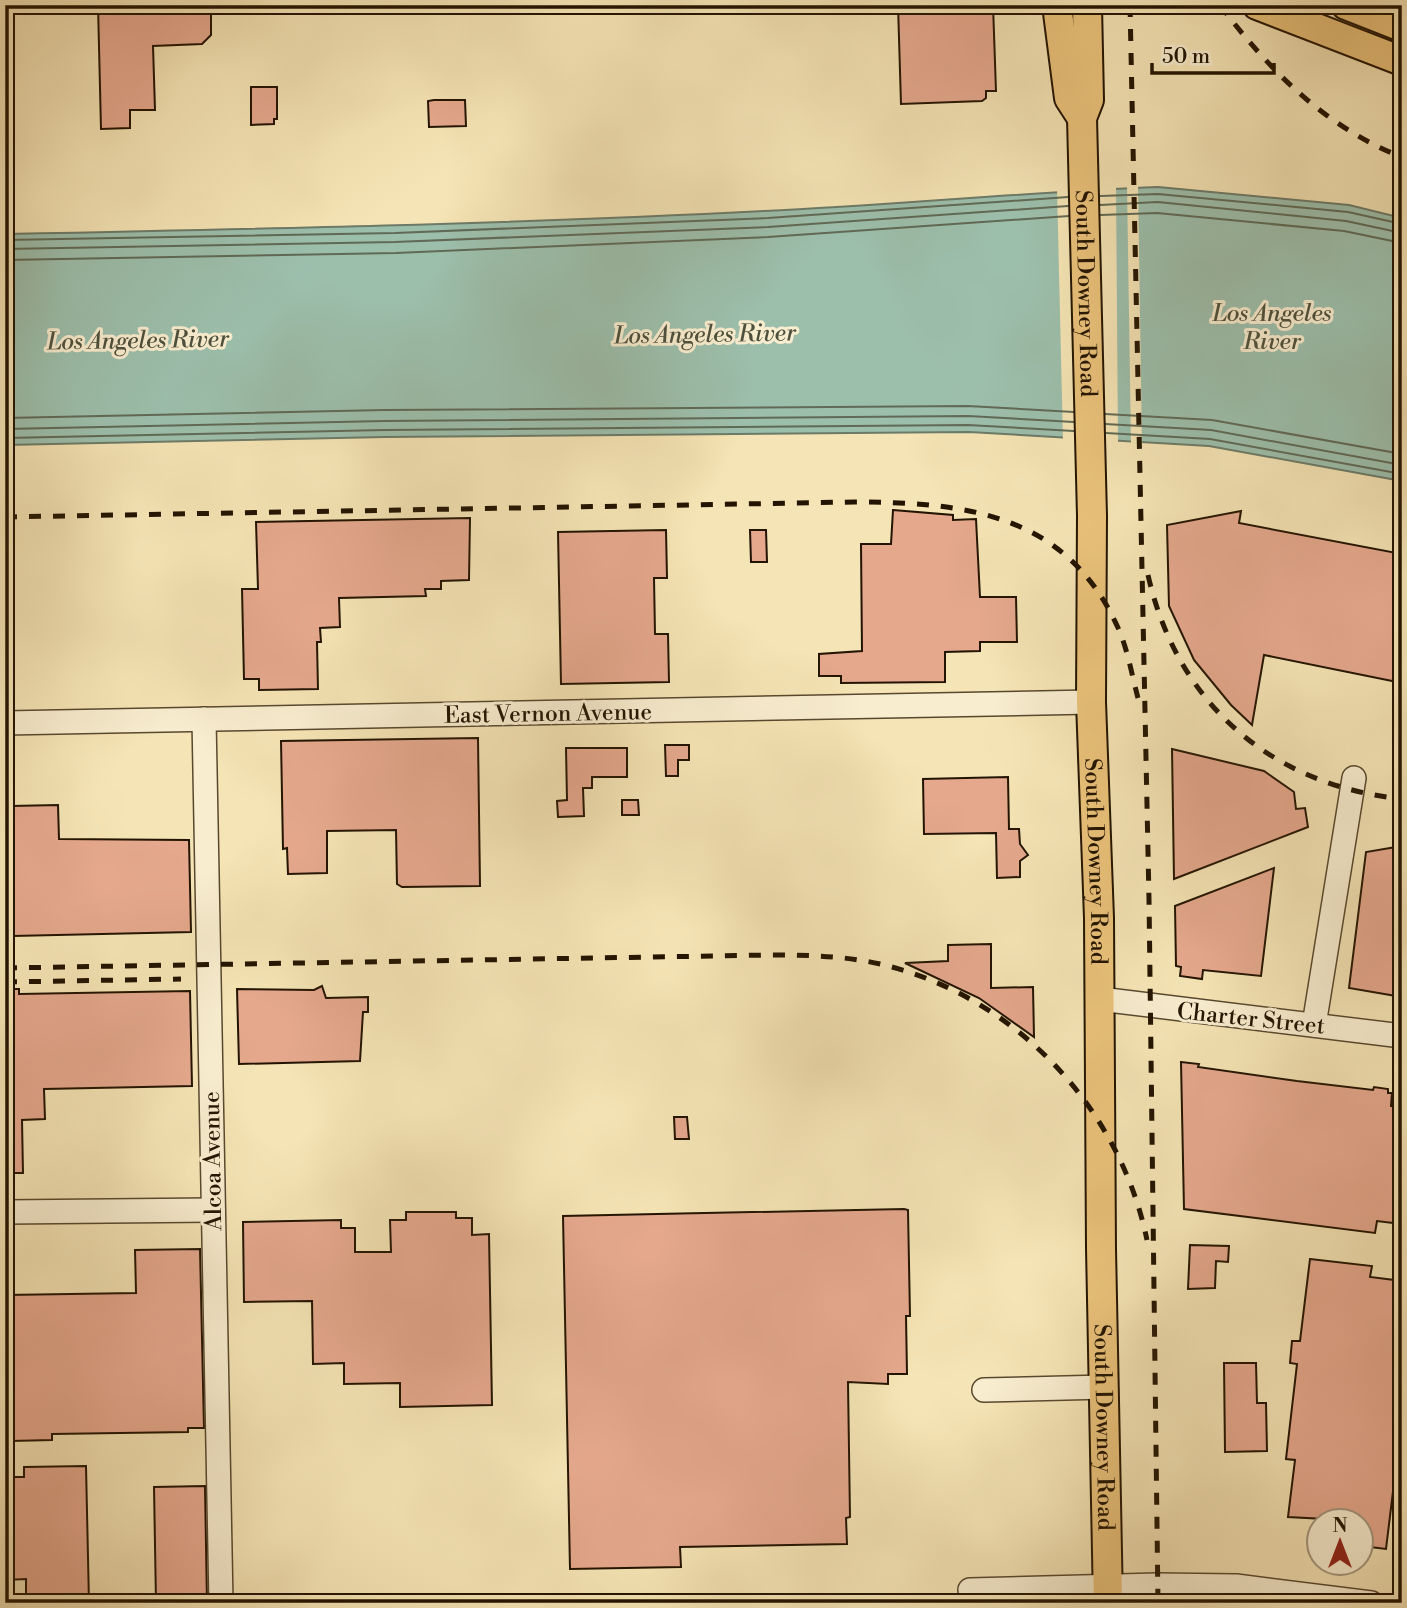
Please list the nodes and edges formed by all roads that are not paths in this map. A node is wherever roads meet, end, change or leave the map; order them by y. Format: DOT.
graph roads {
  1 [pos="1057,5"];
  2 [pos="1257,5"];
  3 [pos="1346,5"];
  4 [pos="1088,7"];
  5 [pos="1402,27"];
  6 [pos="1402,61"];
  7 [pos="1082,118"];
  8 [pos="1091,702"];
  9 [pos="204,719"];
  10 [pos="5,723"];
  11 [pos="1353,778"];
  12 [pos="1100,999"];
  13 [pos="1314,1025"];
  14 [pos="1402,1036"];
  15 [pos="213,1210"];
  16 [pos="5,1212"];
  17 [pos="1105,1387"];
  18 [pos="984,1390"];
  19 [pos="970,1590"];
  20 [pos="1107,1595"];
  21 [pos="221,1603"];
  22 [pos="1371,1603"];
  1 -- 7 [label="main road, South Downey Road"];
  2 -- 6 [label="main road"];
  3 -- 5 [label="main road"];
  4 -- 7 [label="main road, South Downey Road"];
  7 -- 8 [label="main road, South Downey Road"];
  8 -- 9 [label="street, East Vernon Avenue"];
  8 -- 12 [label="main road, South Downey Road"];
  9 -- 10 [label="street, East Vernon Avenue"];
  9 -- 15 [label="street, Alcoa Avenue"];
  11 -- 13 [label="street"];
  12 -- 13 [label="street, Charter Street"];
  12 -- 17 [label="main road, South Downey Road"];
  13 -- 14 [label="street, Charter Street"];
  15 -- 16 [label="street"];
  15 -- 21 [label="street, Alcoa Avenue"];
  17 -- 18 [label="street"];
  17 -- 20 [label="main road, South Downey Road"];
  19 -- 20 [label="street"];
  20 -- 22 [label="street"];
}
